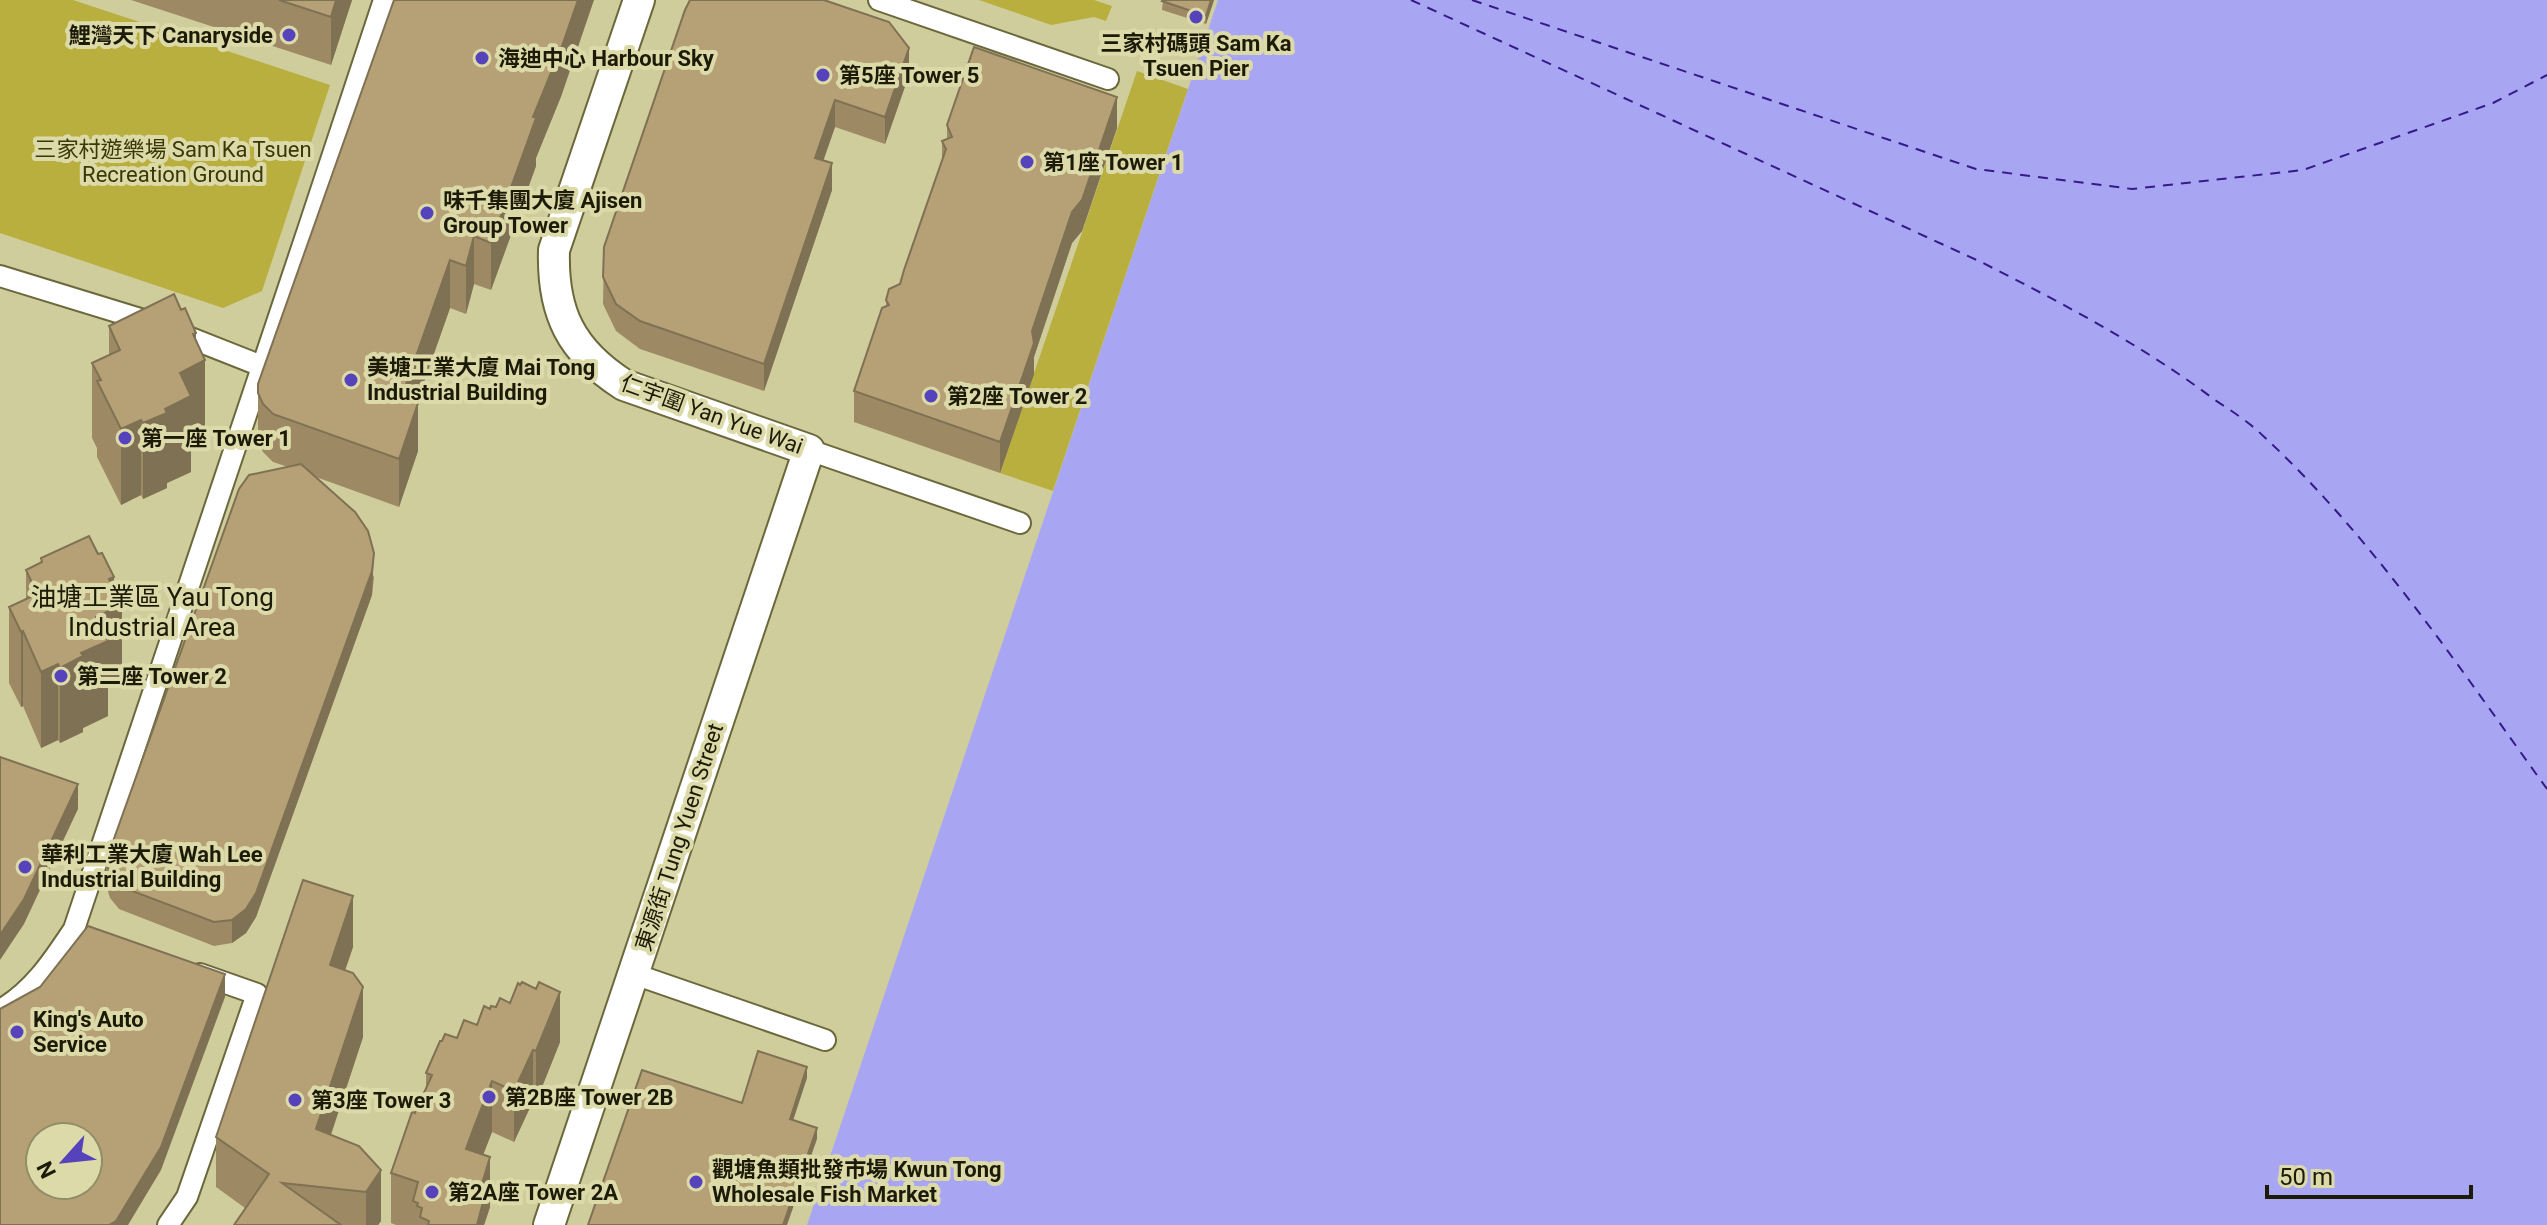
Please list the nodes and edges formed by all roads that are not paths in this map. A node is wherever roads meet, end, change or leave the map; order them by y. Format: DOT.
graph roads {
  1 [pos="384,0"];
  2 [pos="639,0"];
  3 [pos="879,0"];
  4 [pos="1108,79"];
  5 [pos="0,276"];
  6 [pos="264,367"];
  7 [pos="809,450"];
  8 [pos="1020,523"];
  9 [pos="187,969"];
  10 [pos="634,974"];
  11 [pos="0,1010"];
  12 [pos="825,1040"];
  13 [pos="168,1225"];
  14 [pos="549,1225"];
  1 -- 6 [label="street"];
  2 -- 7 [label="street, 仁宇圍 Yan Yue Wai"];
  3 -- 4 [label="street"];
  5 -- 6 [label="street"];
  6 -- 11 [label="street"];
  7 -- 8 [label="street, 仁宇圍 Yan Yue Wai"];
  7 -- 10 [label="street, 東源街 Tung Yuen Street"];
  9 -- 13 [label="street"];
  10 -- 12 [label="street"];
  10 -- 14 [label="street, 東源街 Tung Yuen Street"];
}
